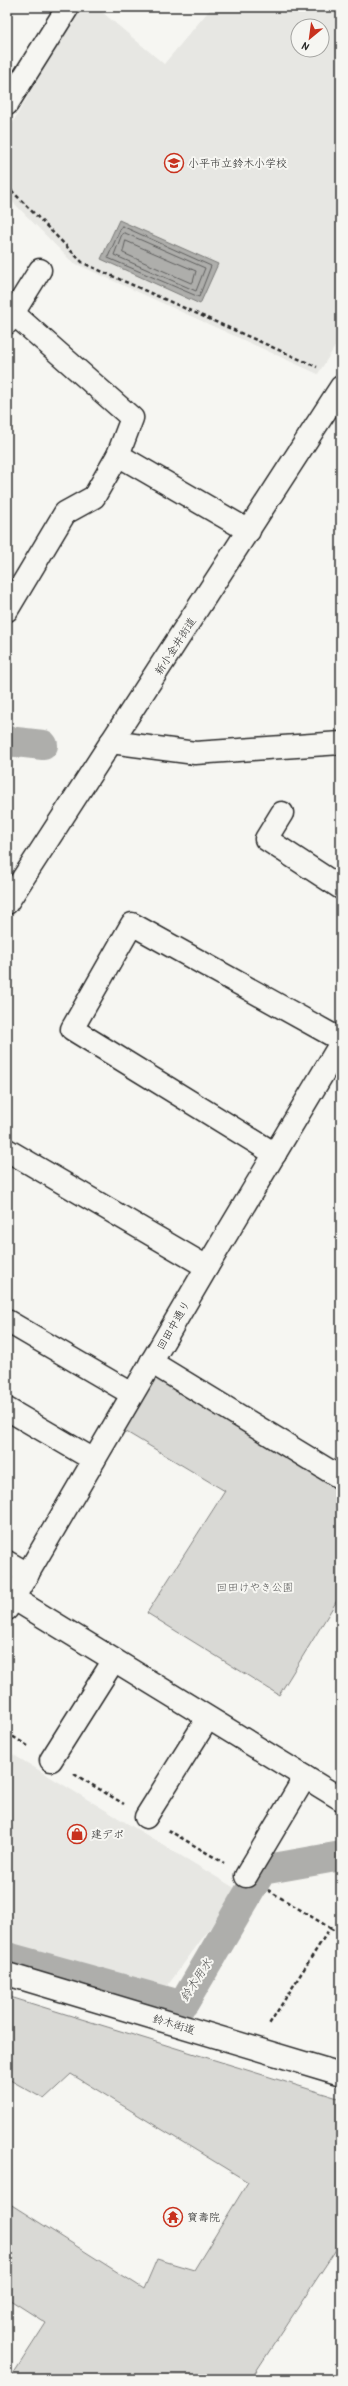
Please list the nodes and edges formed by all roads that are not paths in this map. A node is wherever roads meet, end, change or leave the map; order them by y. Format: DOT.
graph roads {
  1 [pos="65,8"];
  2 [pos="7,104"];
  3 [pos="40,270"];
  4 [pos="10,318"];
  5 [pos="341,387"];
  6 [pos="118,455"];
  7 [pos="249,531"];
  8 [pos="7,610"];
  9 [pos="111,742"];
  10 [pos="341,743"];
  11 [pos="282,813"];
  12 [pos="341,888"];
  13 [pos="7,903"];
  14 [pos="341,1042"];
  15 [pos="7,1150"];
  16 [pos="275,1154"];
  17 [pos="207,1267"];
  18 [pos="7,1321"];
  19 [pos="151,1362"];
  20 [pos="132,1394"];
  21 [pos="7,1409"];
  22 [pos="94,1460"];
  23 [pos="341,1478"];
  24 [pos="7,1562"];
  25 [pos="28,1574"];
  26 [pos="10,1603"];
  27 [pos="114,1660"];
  28 [pos="208,1718"];
  29 [pos="51,1760"];
  30 [pos="305,1777"];
  31 [pos="341,1799"];
  32 [pos="146,1817"];
  33 [pos="246,1876"];
  34 [pos="7,1974"];
  35 [pos="341,2074"];
  1 -- 2 [label="street"];
  3 -- 4 [label="street"];
  4 -- 6 [label="street"];
  5 -- 7 [label="street, 新小金井街道"];
  6 -- 7 [label="street"];
  6 -- 8 [label="street"];
  7 -- 9 [label="street, 新小金井街道"];
  9 -- 10 [label="street"];
  9 -- 13 [label="street, 新小金井街道"];
  11 -- 12 [label="street"];
  14 -- 16 [label="street, 回田中通り"];
  14 -- 16 [label="street"];
  15 -- 17 [label="street"];
  16 -- 17 [label="street, 回田中通り"];
  17 -- 19 [label="street, 回田中通り"];
  18 -- 20 [label="street"];
  19 -- 20 [label="street, 回田中通り"];
  19 -- 23 [label="street"];
  20 -- 22 [label="street, 回田中通り"];
  21 -- 22 [label="street"];
  22 -- 25 [label="street, 回田中通り"];
  24 -- 25 [label="street"];
  25 -- 26 [label="street, 回田中通り"];
  26 -- 27 [label="street"];
  27 -- 28 [label="street"];
  27 -- 29 [label="street"];
  28 -- 30 [label="street"];
  28 -- 32 [label="street"];
  30 -- 31 [label="street"];
  30 -- 33 [label="street"];
  34 -- 35 [label="street, 鈴木街道"];
}
